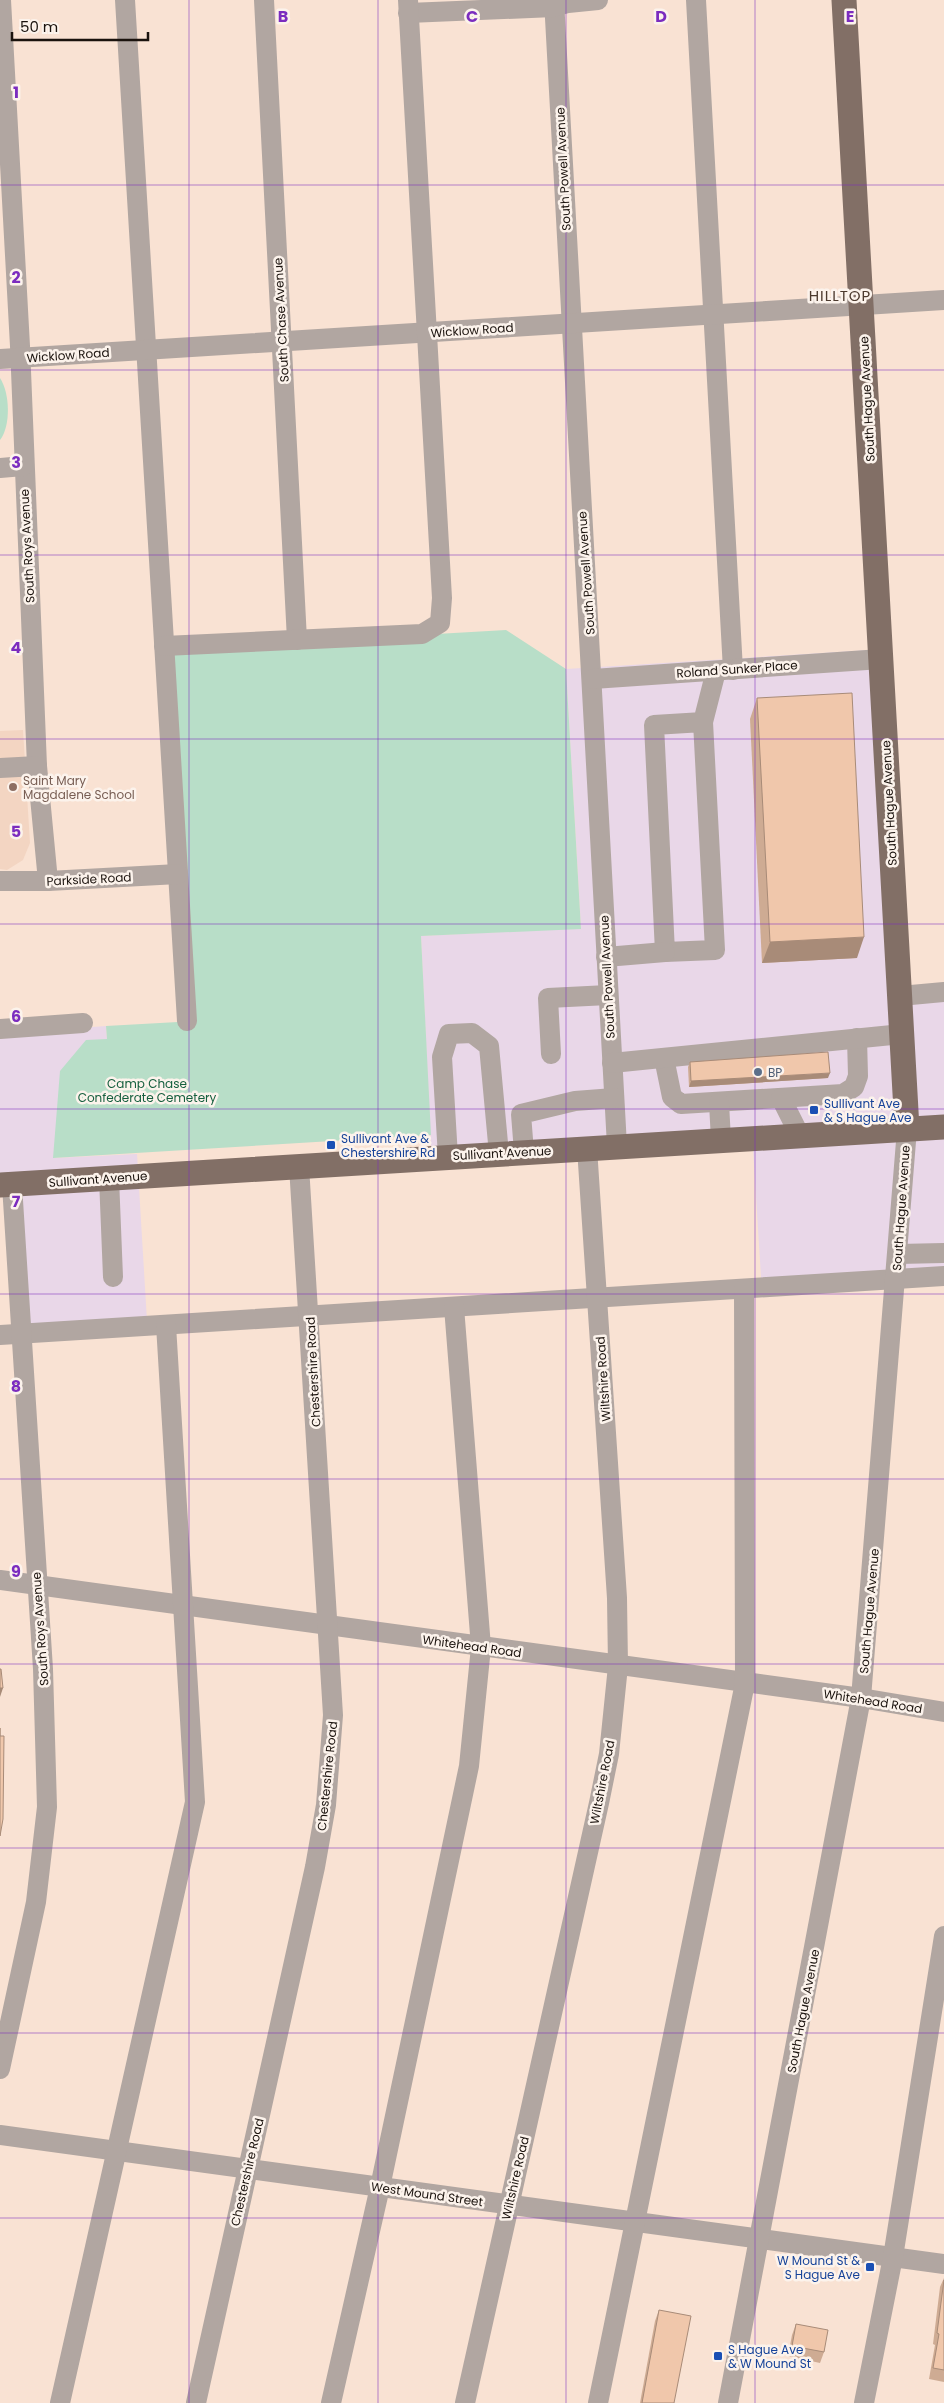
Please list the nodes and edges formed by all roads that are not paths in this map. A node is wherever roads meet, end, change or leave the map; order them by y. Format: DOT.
graph roads {
  1 [pos="1,0"];
  2 [pos="125,0"];
  3 [pos="264,0"];
  4 [pos="598,0"];
  5 [pos="696,0"];
  6 [pos="844,0"];
  7 [pos="554,3"];
  8 [pos="408,7"];
  9 [pos="7,226"];
  10 [pos="944,300"];
  11 [pos="862,306"];
  12 [pos="713,315"];
  13 [pos="571,324"];
  14 [pos="426,333"];
  15 [pos="282,342"];
  16 [pos="146,350"];
  17 [pos="10,359"];
  18 [pos="23,466"];
  19 [pos="0,468"];
  20 [pos="298,640"];
  21 [pos="164,646"];
  22 [pos="881,659"];
  23 [pos="725,670"];
  24 [pos="593,679"];
  25 [pos="702,722"];
  26 [pos="37,766"];
  27 [pos="0,768"];
  28 [pos="178,874"];
  29 [pos="0,881"];
  30 [pos="48,881"];
  31 [pos="665,952"];
  32 [pos="606,957"];
  33 [pos="944,992"];
  34 [pos="608,995"];
  35 [pos="900,1000"];
  36 [pos="944,1007"];
  37 [pos="187,1021"];
  38 [pos="83,1023"];
  39 [pos="0,1029"];
  40 [pos="902,1034"];
  41 [pos="858,1038"];
  42 [pos="551,1054"];
  43 [pos="664,1058"];
  44 [pos="612,1064"];
  45 [pos="614,1098"];
  46 [pos="781,1098"];
  47 [pos="719,1103"];
  48 [pos="944,1127"];
  49 [pos="907,1129"];
  50 [pos="800,1136"];
  51 [pos="721,1140"];
  52 [pos="617,1146"];
  53 [pos="587,1148"];
  54 [pos="524,1152"];
  55 [pos="499,1154"];
  56 [pos="448,1157"];
  57 [pos="299,1166"];
  58 [pos="109,1178"];
  59 [pos="6,1185"];
  60 [pos="944,1253"];
  61 [pos="898,1254"];
  62 [pos="944,1276"];
  63 [pos="114,1277"];
  64 [pos="896,1280"];
  65 [pos="744,1289"];
  66 [pos="598,1298"];
  67 [pos="454,1307"];
  68 [pos="309,1316"];
  69 [pos="166,1325"];
  70 [pos="21,1333"];
  71 [pos="0,1335"];
  72 [pos="0,1580"];
  73 [pos="37,1586"];
  74 [pos="182,1605"];
  75 [pos="328,1626"];
  76 [pos="481,1647"];
  77 [pos="618,1666"];
  78 [pos="745,1683"];
  79 [pos="862,1698"];
  80 [pos="944,1712"];
  81 [pos="944,1936"];
  82 [pos="0,2069"];
  83 [pos="0,2135"];
  84 [pos="117,2151"];
  85 [pos="248,2169"];
  86 [pos="380,2187"];
  87 [pos="508,2205"];
  88 [pos="635,2222"];
  89 [pos="759,2239"];
  90 [pos="892,2257"];
  91 [pos="944,2264"];
  92 [pos="60,2403"];
  93 [pos="196,2403"];
  94 [pos="331,2403"];
  95 [pos="465,2403"];
  96 [pos="598,2403"];
  97 [pos="728,2403"];
  98 [pos="864,2403"];
  1 -- 9 [label="street, South Roys Avenue"];
  2 -- 16 [label="street"];
  3 -- 15 [label="street, South Chase Avenue"];
  4 -- 7 [label="street"];
  5 -- 12 [label="street"];
  6 -- 11 [label="main road, South Hague Avenue"];
  7 -- 8 [label="street"];
  7 -- 13 [label="street, South Powell Avenue"];
  8 -- 14 [label="street"];
  9 -- 17 [label="street, South Roys Avenue"];
  10 -- 11 [label="street, Wicklow Road"];
  11 -- 12 [label="street, Wicklow Road"];
  11 -- 22 [label="main road, South Hague Avenue"];
  12 -- 13 [label="street, Wicklow Road"];
  12 -- 23 [label="street"];
  13 -- 14 [label="street, Wicklow Road"];
  13 -- 24 [label="street, South Powell Avenue"];
  14 -- 15 [label="street, Wicklow Road"];
  14 -- 20 [label="street"];
  15 -- 16 [label="street, Wicklow Road"];
  15 -- 20 [label="street, South Chase Avenue"];
  16 -- 17 [label="street, Wicklow Road"];
  16 -- 21 [label="street"];
  17 -- 18 [label="street, South Roys Avenue"];
  18 -- 19 [label="street"];
  18 -- 26 [label="street, South Roys Avenue"];
  20 -- 21 [label="street"];
  21 -- 28 [label="street"];
  22 -- 23 [label="street, Roland Sunker Place"];
  22 -- 35 [label="main road, South Hague Avenue"];
  23 -- 24 [label="street, Roland Sunker Place"];
  23 -- 25 [label="street"];
  24 -- 32 [label="street, South Powell Avenue"];
  25 -- 31 [label="street"];
  25 -- 31 [label="street"];
  26 -- 27 [label="street"];
  26 -- 30 [label="street, South Roys Avenue"];
  28 -- 30 [label="street, Parkside Road"];
  28 -- 37 [label="street"];
  29 -- 30 [label="street, Parkside Road"];
  31 -- 32 [label="street"];
  32 -- 34 [label="street, South Powell Avenue"];
  33 -- 35 [label="street"];
  34 -- 42 [label="street"];
  34 -- 44 [label="street, South Powell Avenue"];
  35 -- 36 [label="street"];
  35 -- 40 [label="main road, South Hague Avenue"];
  38 -- 39 [label="street"];
  40 -- 41 [label="street"];
  40 -- 49 [label="main road, South Hague Avenue"];
  41 -- 43 [label="street"];
  41 -- 46 [label="street"];
  43 -- 44 [label="street"];
  43 -- 47 [label="street"];
  44 -- 45 [label="street, South Powell Avenue"];
  45 -- 52 [label="street, South Powell Avenue"];
  45 -- 54 [label="street"];
  46 -- 47 [label="street"];
  46 -- 50 [label="street"];
  47 -- 51 [label="street"];
  48 -- 49 [label="main road, Sullivant Avenue"];
  49 -- 50 [label="main road, Sullivant Avenue"];
  49 -- 61 [label="street, South Hague Avenue"];
  50 -- 51 [label="main road, Sullivant Avenue"];
  51 -- 52 [label="main road, Sullivant Avenue"];
  52 -- 53 [label="main road, Sullivant Avenue"];
  53 -- 54 [label="main road, Sullivant Avenue"];
  53 -- 66 [label="street, Wiltshire Road"];
  54 -- 55 [label="main road, Sullivant Avenue"];
  55 -- 56 [label="main road, Sullivant Avenue"];
  55 -- 56 [label="street"];
  56 -- 57 [label="main road, Sullivant Avenue"];
  57 -- 58 [label="main road, Sullivant Avenue"];
  57 -- 68 [label="street, Chestershire Road"];
  58 -- 59 [label="main road, Sullivant Avenue"];
  58 -- 63 [label="street"];
  59 -- 70 [label="street, South Roys Avenue"];
  60 -- 61 [label="street"];
  61 -- 64 [label="street, South Hague Avenue"];
  62 -- 64 [label="street"];
  64 -- 65 [label="street"];
  64 -- 79 [label="street, South Hague Avenue"];
  65 -- 66 [label="street"];
  65 -- 78 [label="street"];
  66 -- 67 [label="street"];
  66 -- 77 [label="street, Wiltshire Road"];
  67 -- 68 [label="street"];
  67 -- 76 [label="street"];
  68 -- 69 [label="street"];
  68 -- 75 [label="street, Chestershire Road"];
  69 -- 70 [label="street"];
  69 -- 74 [label="street"];
  70 -- 71 [label="street"];
  70 -- 73 [label="street, South Roys Avenue"];
  72 -- 73 [label="street, Whitehead Road"];
  73 -- 74 [label="street, Whitehead Road"];
  73 -- 82 [label="street, South Roys Avenue"];
  74 -- 75 [label="street, Whitehead Road"];
  74 -- 84 [label="street"];
  75 -- 76 [label="street, Whitehead Road"];
  75 -- 85 [label="street, Chestershire Road"];
  76 -- 77 [label="street, Whitehead Road"];
  76 -- 86 [label="street"];
  77 -- 78 [label="street, Whitehead Road"];
  77 -- 87 [label="street, Wiltshire Road"];
  78 -- 79 [label="street, Whitehead Road"];
  78 -- 88 [label="street"];
  79 -- 80 [label="street, Whitehead Road"];
  79 -- 89 [label="street, South Hague Avenue"];
  81 -- 90 [label="street"];
  83 -- 84 [label="street, West Mound Street"];
  84 -- 85 [label="street, West Mound Street"];
  84 -- 92 [label="street"];
  85 -- 86 [label="street, West Mound Street"];
  85 -- 93 [label="street, Chestershire Road"];
  86 -- 87 [label="street, West Mound Street"];
  86 -- 94 [label="street"];
  87 -- 88 [label="street, West Mound Street"];
  87 -- 95 [label="street, Wiltshire Road"];
  88 -- 89 [label="street, West Mound Street"];
  88 -- 96 [label="street"];
  89 -- 90 [label="street, West Mound Street"];
  89 -- 97 [label="street, South Hague Avenue"];
  90 -- 91 [label="street, West Mound Street"];
  90 -- 98 [label="street"];
}
